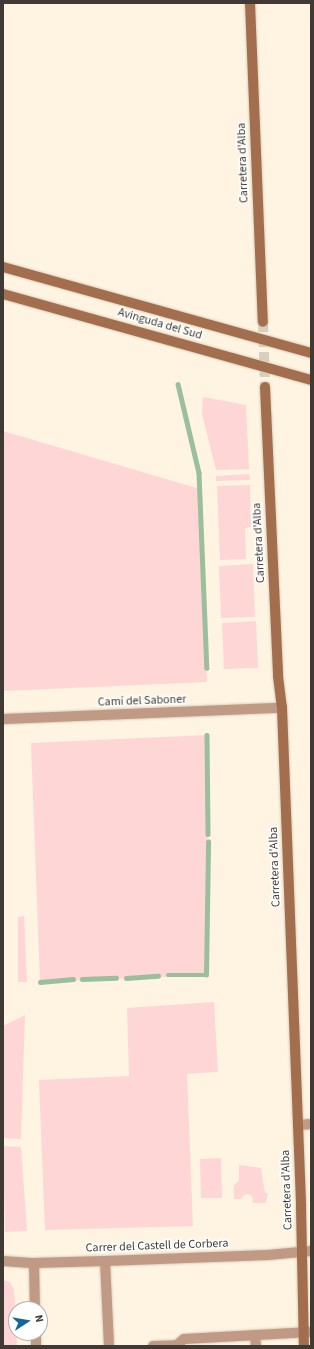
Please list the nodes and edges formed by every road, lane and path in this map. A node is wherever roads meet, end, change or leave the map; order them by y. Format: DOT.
graph roads {
  1 [pos="250,3"];
  2 [pos="3,267"];
  3 [pos="3,294"];
  4 [pos="263,322"];
  5 [pos="311,353"];
  6 [pos="311,380"];
  7 [pos="265,387"];
  8 [pos="282,708"];
  9 [pos="3,719"];
  10 [pos="311,1124"];
  11 [pos="298,1125"];
  12 [pos="306,1251"];
  13 [pos="3,1261"];
  14 [pos="105,1261"];
  15 [pos="34,1264"];
  16 [pos="35,1301"];
  17 [pos="308,1332"];
  18 [pos="255,1335"];
  19 [pos="109,1346"];
  20 [pos="152,1346"];
  21 [pos="256,1346"];
  22 [pos="304,1346"];
  1 -- 4 [label="street, Carretera d'Alba"];
  2 -- 5 [label="street, Avinguda del Sud"];
  3 -- 6 [label="street, Avinguda del Sud"];
  7 -- 8 [label="street, Carretera d'Alba"];
  8 -- 9 [label="street, Camí del Saboner"];
  8 -- 11 [label="street, Carretera d'Alba"];
  10 -- 11 [label="street"];
  11 -- 12 [label="street, Carretera d'Alba"];
  12 -- 14 [label="street, Carrer del Castell de Corbera"];
  12 -- 17 [label="street, Carretera d'Alba"];
  13 -- 15 [label="street, Carrer del Castell de Corbera"];
  14 -- 15 [label="street, Carrer del Castell de Corbera"];
  14 -- 19 [label="street"];
  15 -- 16 [label="street"];
  17 -- 18 [label="street"];
  17 -- 22 [label="street, Carretera d'Alba"];
  18 -- 20 [label="street"];
  18 -- 21 [label="street"];
}
